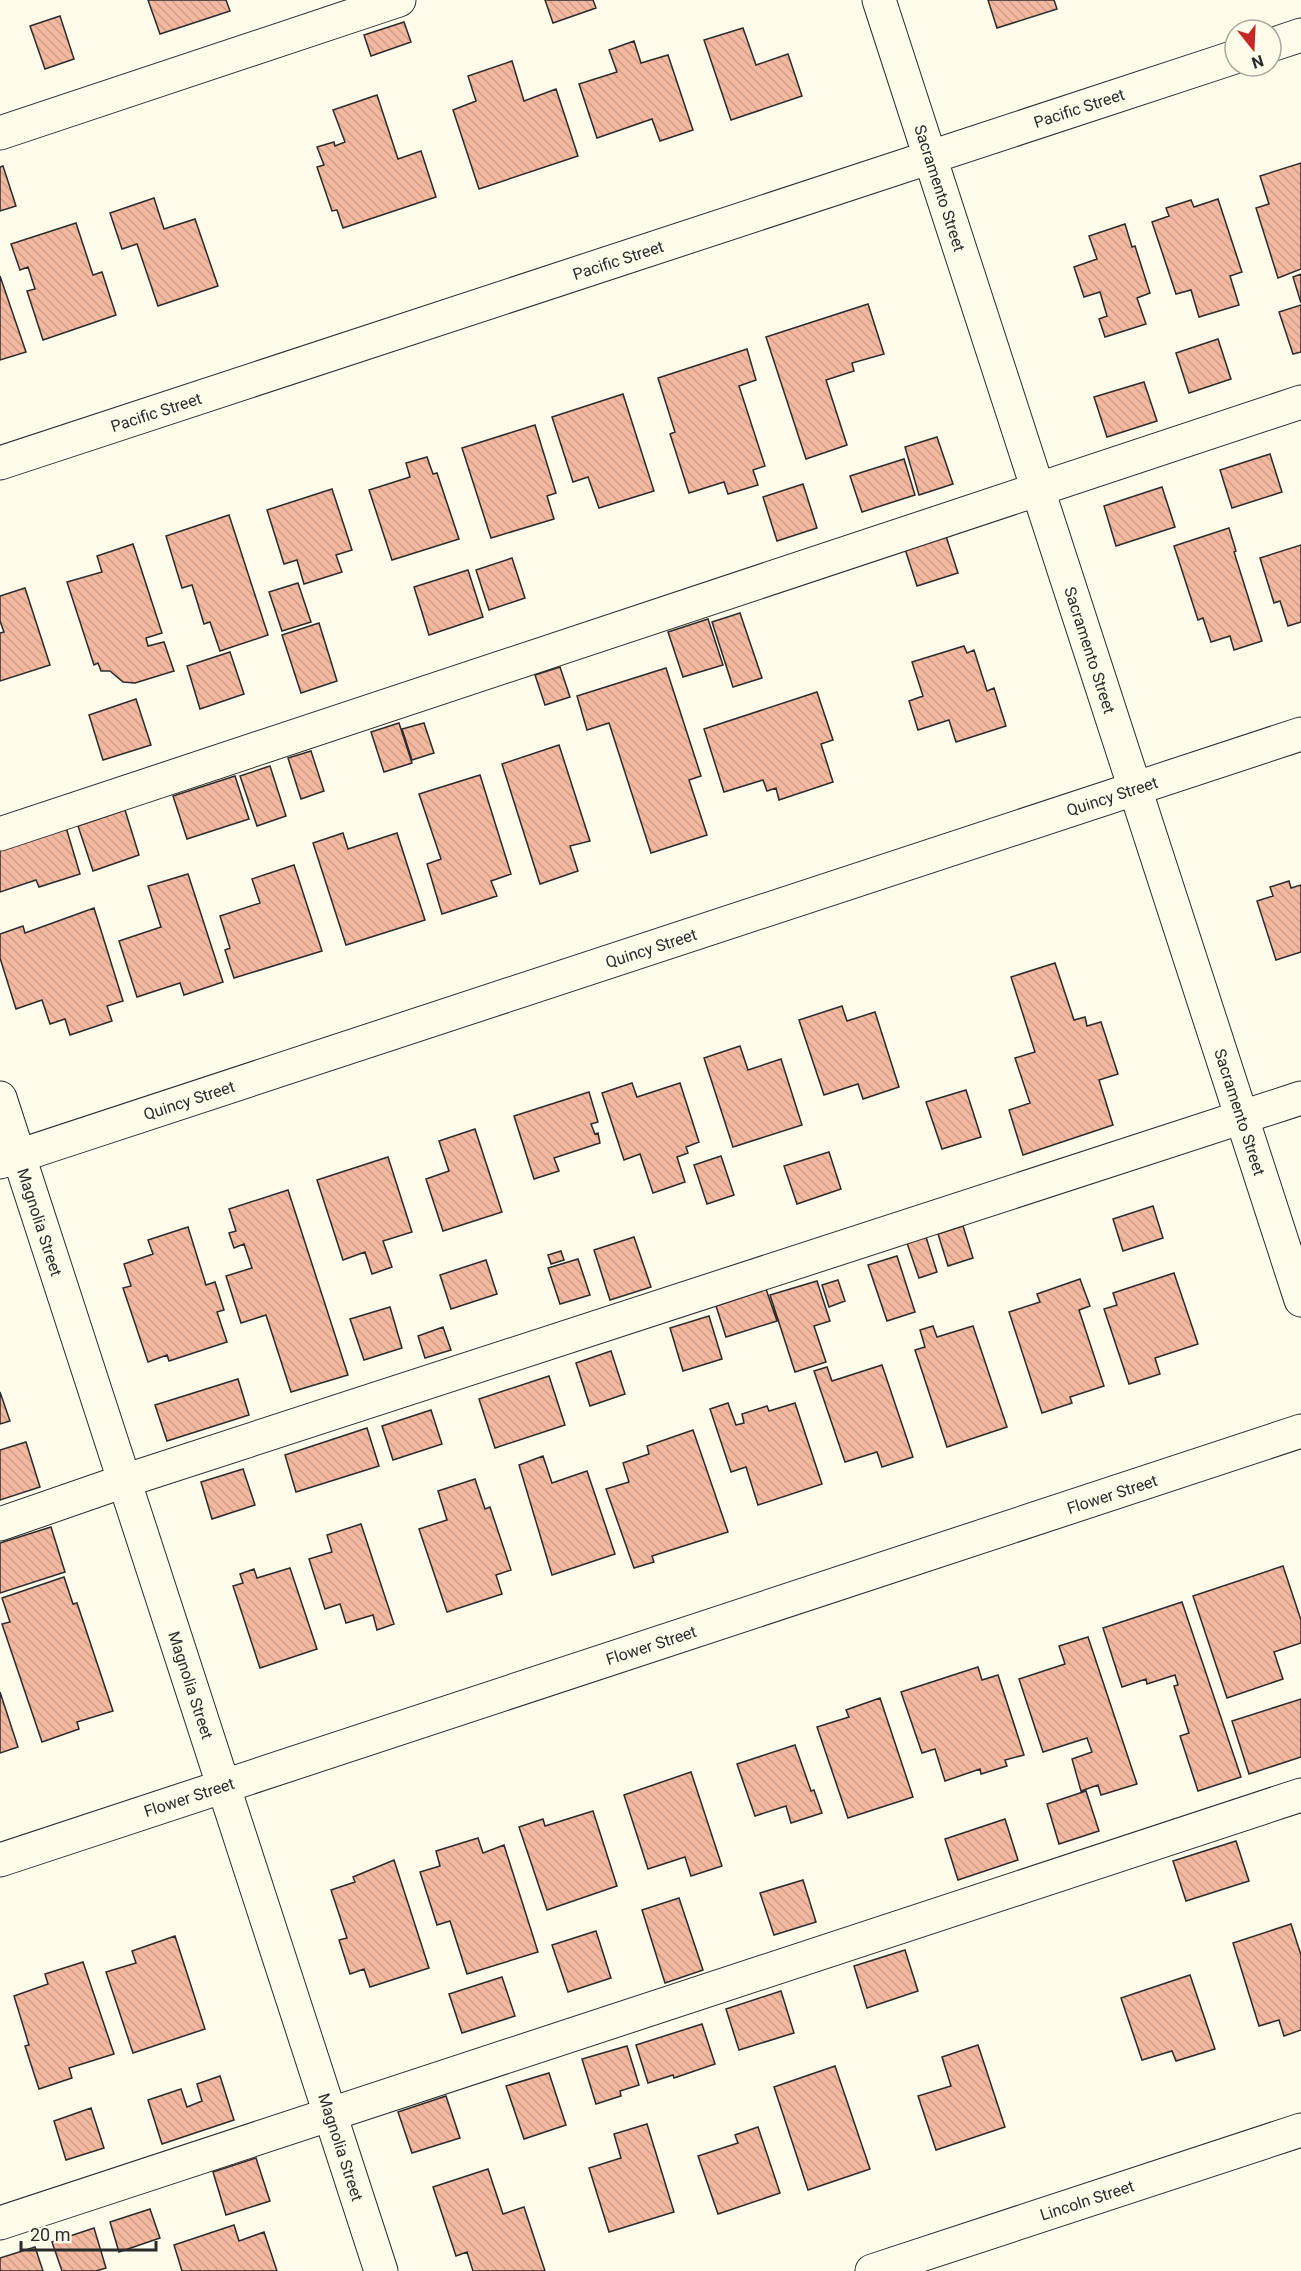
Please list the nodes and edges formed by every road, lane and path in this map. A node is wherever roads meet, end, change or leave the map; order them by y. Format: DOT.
graph roads {
  1 [pos="399,0"];
  2 [pos="879,0"];
  3 [pos="1301,35"];
  4 [pos="1283,41"];
  5 [pos="1223,61"];
  6 [pos="0,133"];
  7 [pos="930,157"];
  8 [pos="1301,402"];
  9 [pos="0,464"];
  10 [pos="1038,490"];
  11 [pos="1301,734"];
  12 [pos="1135,788"];
  13 [pos="0,834"];
  14 [pos="0,1098"];
  15 [pos="1301,1098"];
  16 [pos="1242,1118"];
  17 [pos="9,1159"];
  18 [pos="1301,1300"];
  19 [pos="1301,1431"];
  20 [pos="124,1480"];
  21 [pos="0,1524"];
  22 [pos="224,1786"];
  23 [pos="1301,1795"];
  24 [pos="0,1860"];
  25 [pos="330,2114"];
  26 [pos="1301,2130"];
  27 [pos="0,2223"];
  28 [pos="381,2271"];
  29 [pos="872,2271"];
  1 -- 6 [label="street"];
  2 -- 7 [label="street, Sacramento Street"];
  3 -- 4 [label="street"];
  5 -- 7 [label="street, Pacific Street"];
  7 -- 9 [label="street, Pacific Street"];
  7 -- 10 [label="street, Sacramento Street"];
  8 -- 10 [label="street"];
  10 -- 12 [label="street, Sacramento Street"];
  10 -- 13 [label="street"];
  11 -- 12 [label="street, Quincy Street"];
  12 -- 16 [label="street, Sacramento Street"];
  12 -- 17 [label="street, Quincy Street"];
  14 -- 17 [label="street, Magnolia Street"];
  15 -- 16 [label="street"];
  16 -- 18 [label="street, Sacramento Street"];
  16 -- 20 [label="street"];
  17 -- 20 [label="street, Magnolia Street"];
  19 -- 22 [label="street, Flower Street"];
  20 -- 21 [label="street"];
  20 -- 22 [label="street, Magnolia Street"];
  22 -- 24 [label="street, Flower Street"];
  22 -- 25 [label="street, Magnolia Street"];
  23 -- 25 [label="street"];
  25 -- 27 [label="street"];
  25 -- 28 [label="street, Magnolia Street"];
  26 -- 29 [label="street, Lincoln Street"];
}
